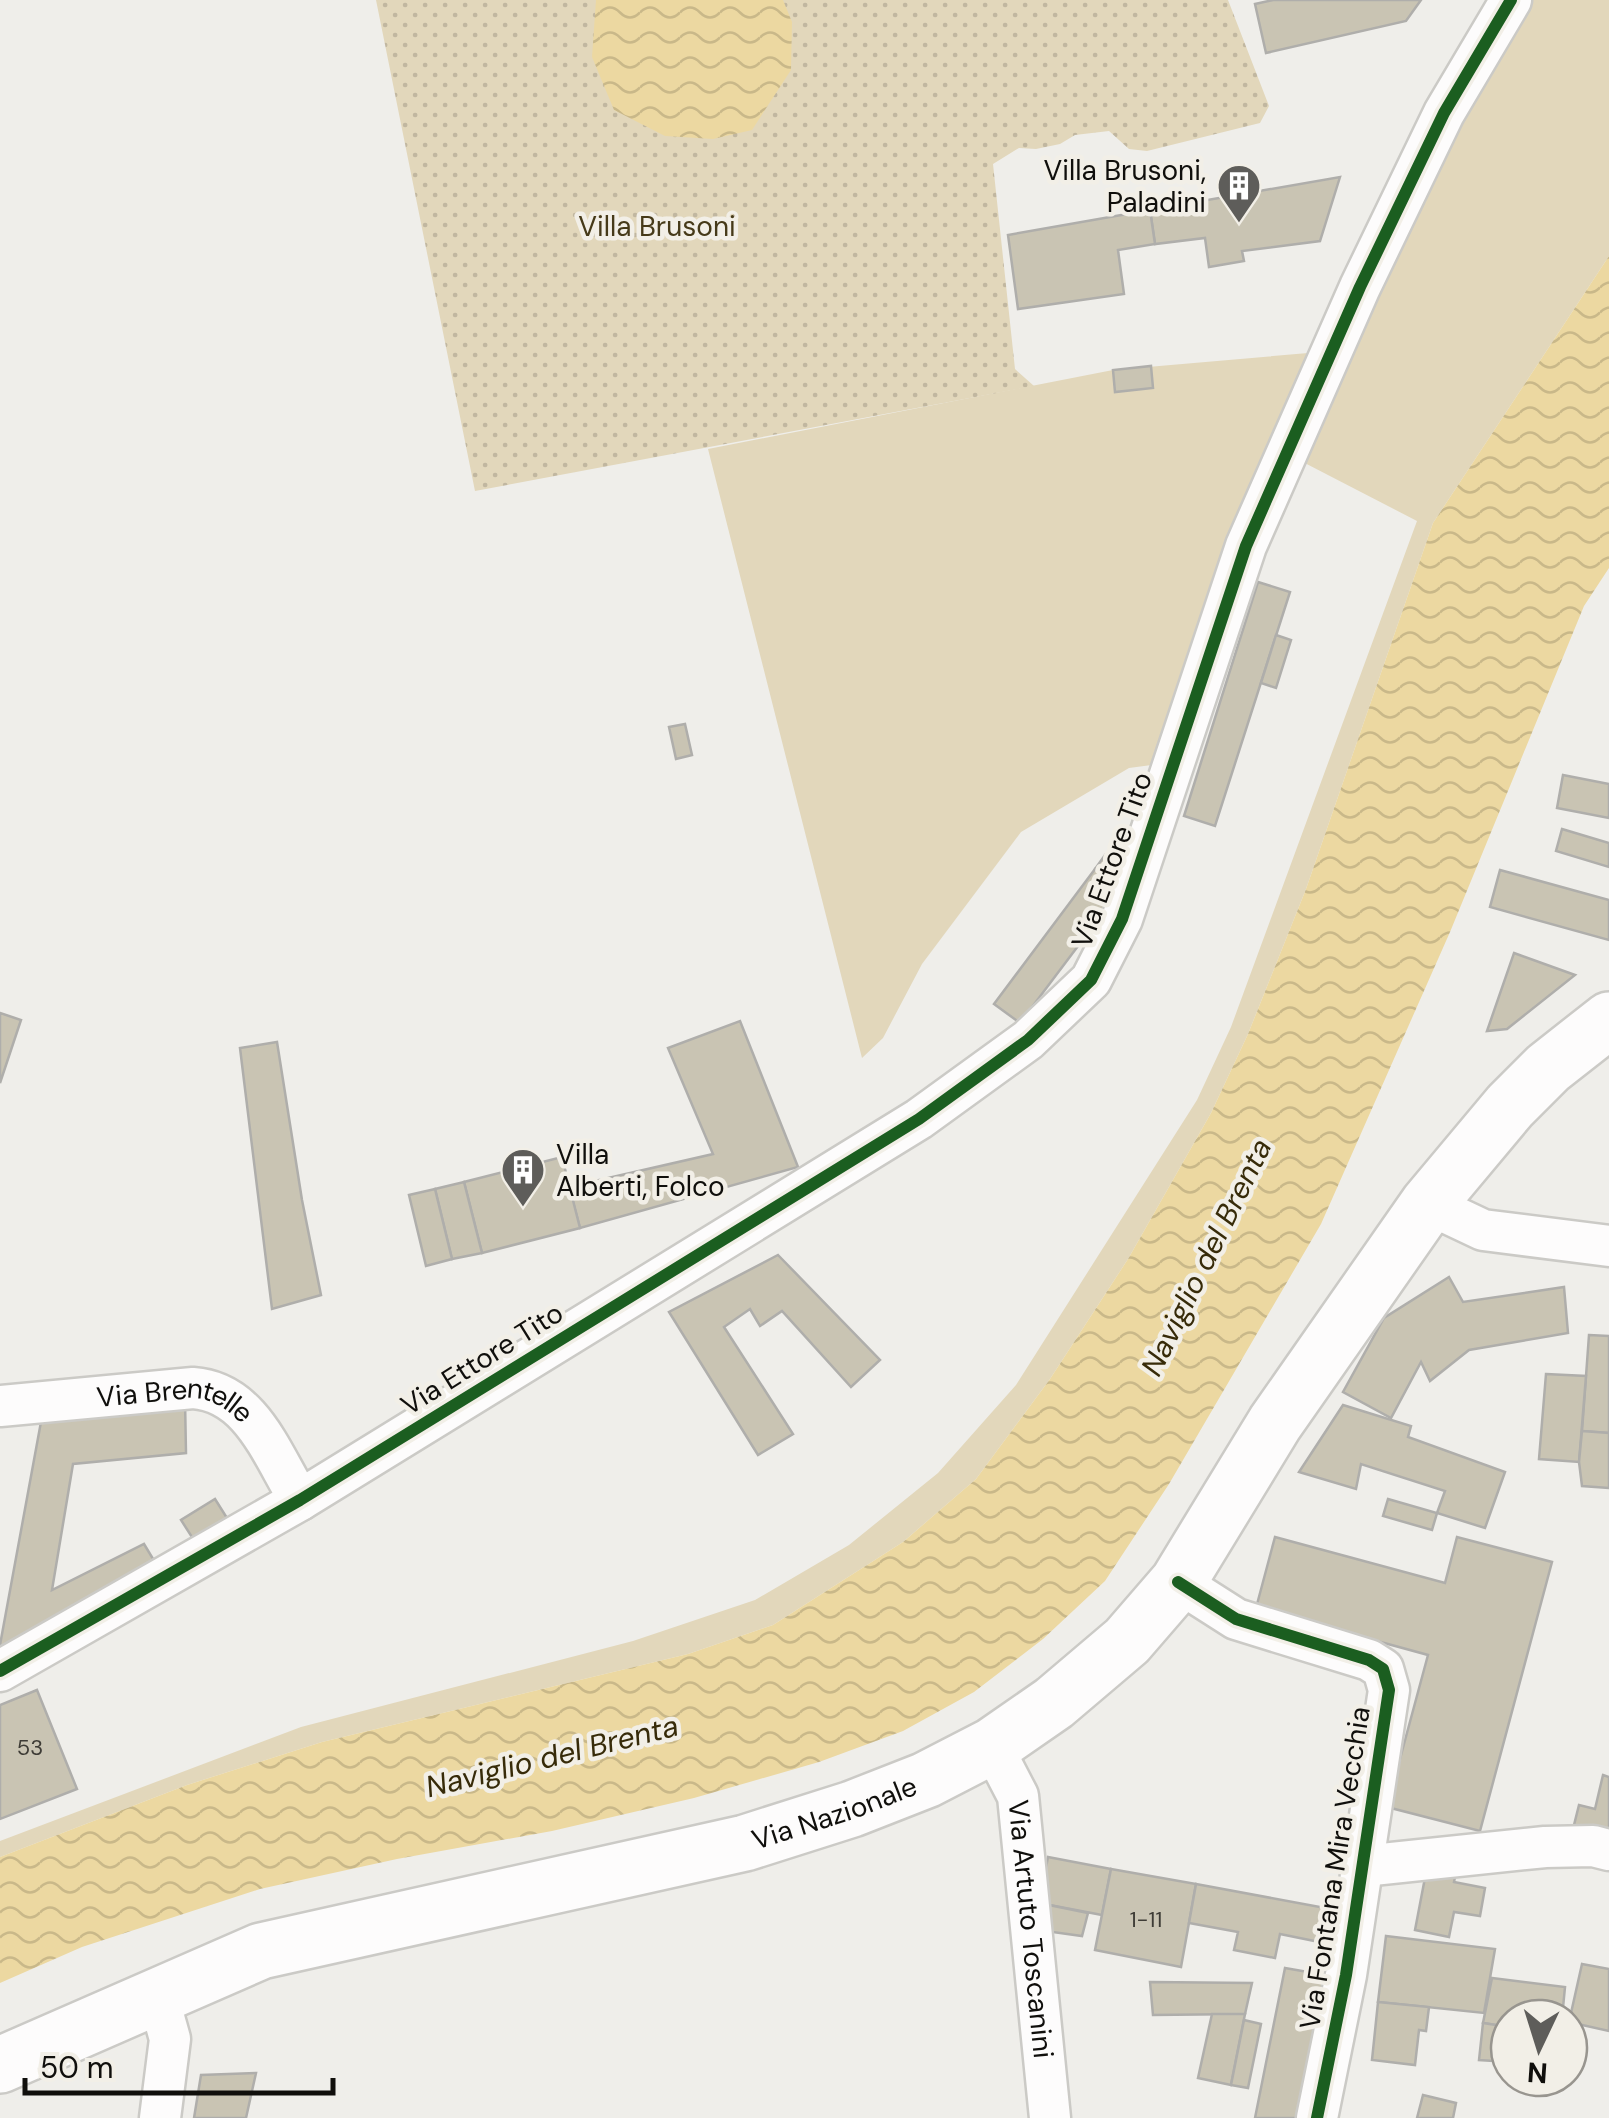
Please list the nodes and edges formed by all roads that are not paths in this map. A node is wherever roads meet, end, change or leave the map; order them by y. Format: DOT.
graph roads {
  1 [pos="1511,0"];
  2 [pos="1609,1020"];
  3 [pos="1428,1204"];
  4 [pos="1609,1246"];
  5 [pos="0,1406"];
  6 [pos="300,1500"];
  7 [pos="1178,1582"];
  8 [pos="0,1671"];
  9 [pos="992,1746"];
  10 [pos="1609,1850"];
  11 [pos="1363,1866"];
  12 [pos="158,1996"];
  13 [pos="0,2065"];
  14 [pos="160,2118"];
  15 [pos="1050,2118"];
  16 [pos="1317,2118"];
  1 -- 6 [label="street, Via Ettore Tito"];
  2 -- 3 [label="main road, Via Nazionale"];
  3 -- 4 [label="street"];
  3 -- 7 [label="main road, Via Nazionale"];
  5 -- 6 [label="street, Via Brentelle"];
  6 -- 8 [label="street, Via Ettore Tito"];
  7 -- 9 [label="main road, Via Nazionale"];
  7 -- 11 [label="street, Via Fontana Mira Vecchia"];
  9 -- 12 [label="main road, Via Nazionale"];
  9 -- 15 [label="street, Via Artuto Toscanini"];
  10 -- 11 [label="street"];
  11 -- 16 [label="street, Via Fontana Mira Vecchia"];
  12 -- 13 [label="main road, Via Nazionale"];
  12 -- 14 [label="street"];
}
